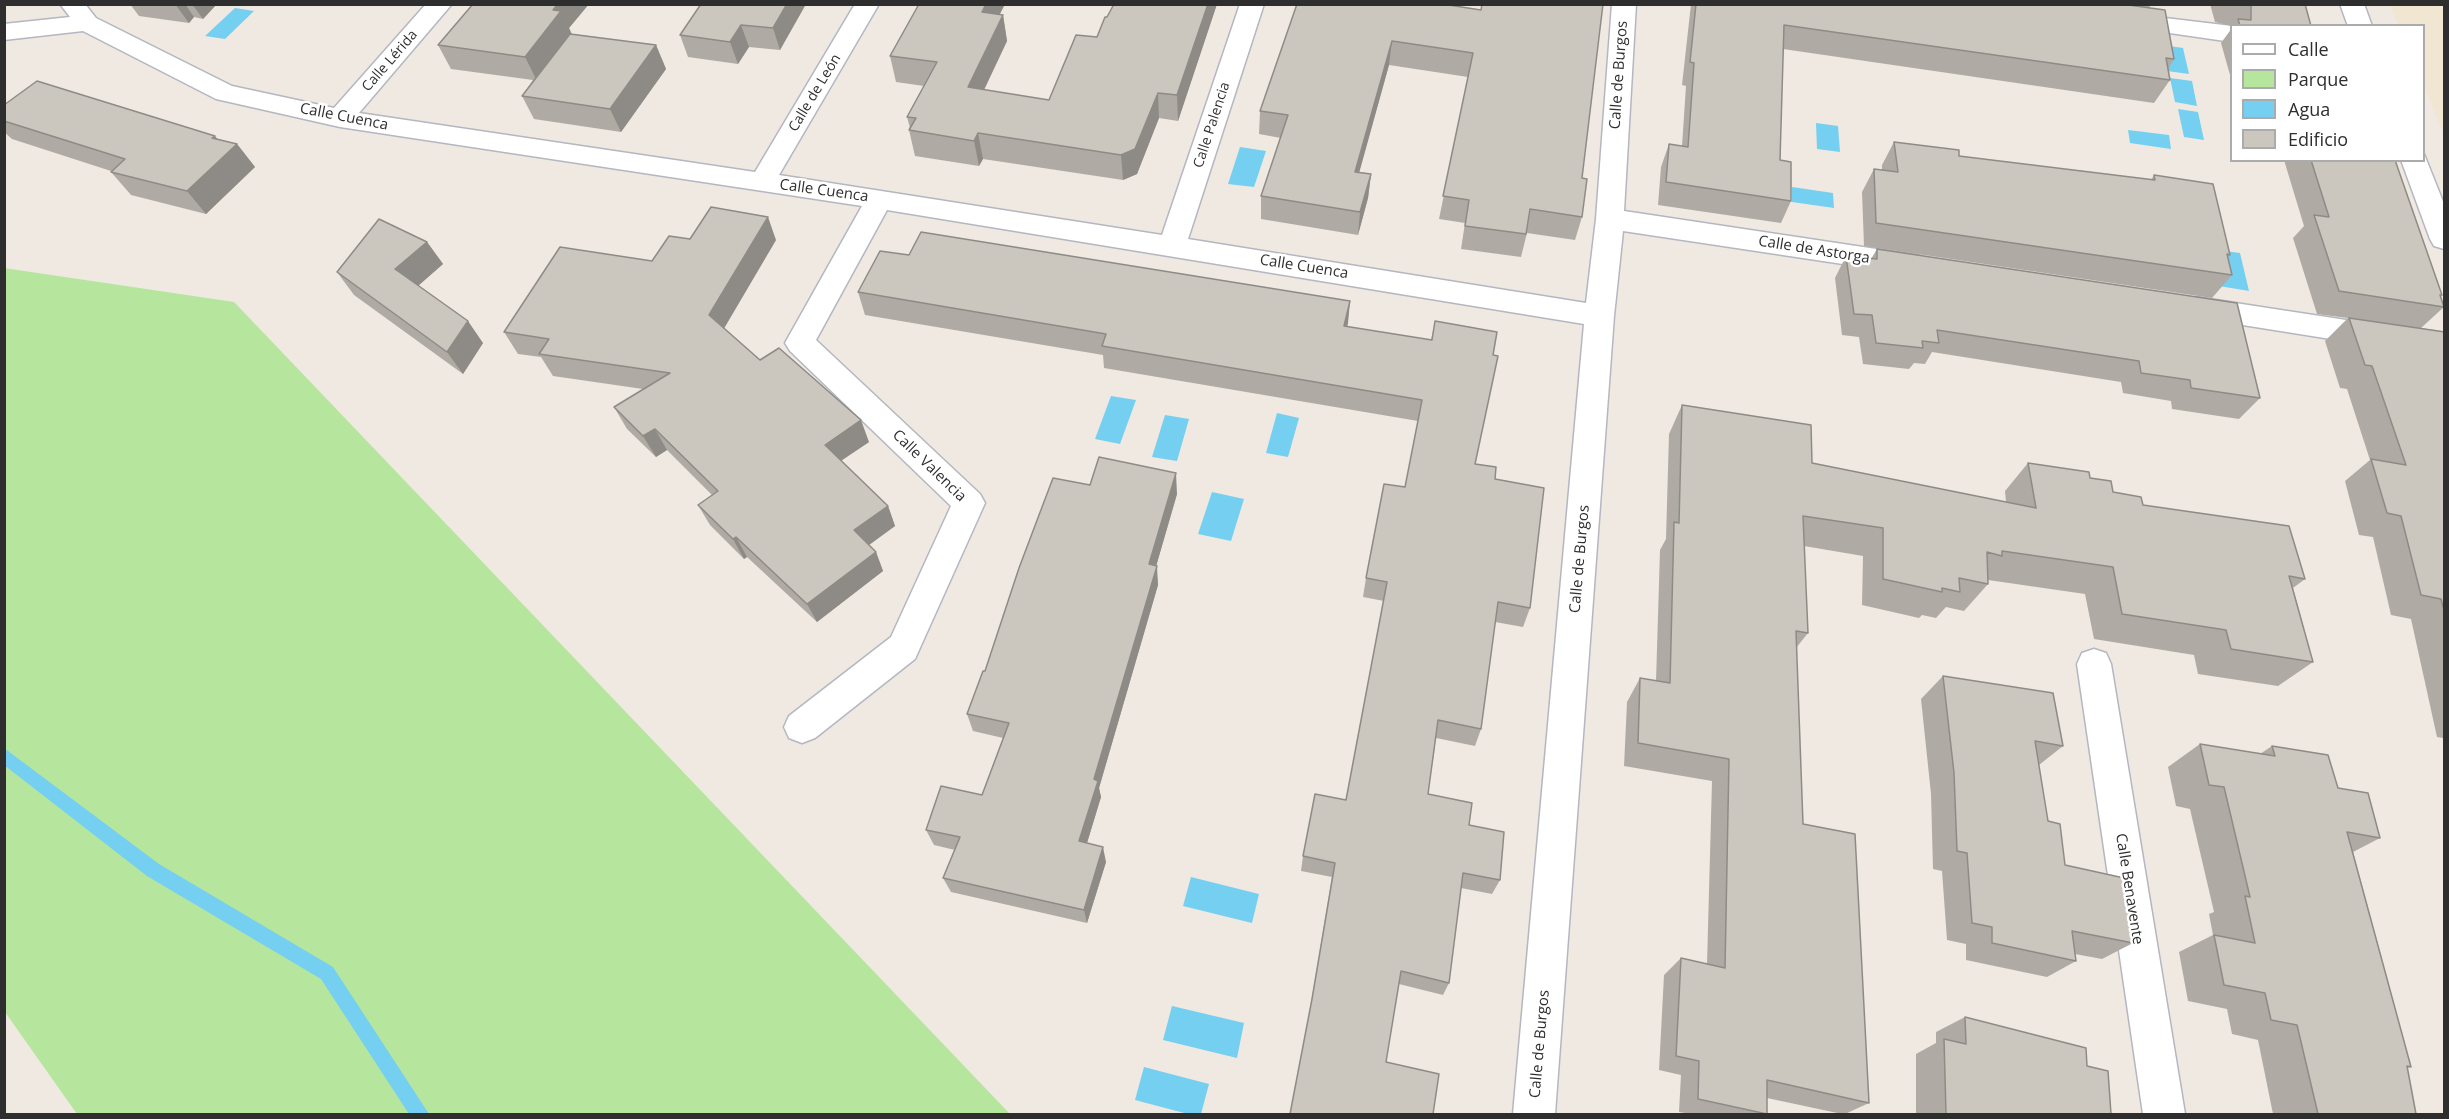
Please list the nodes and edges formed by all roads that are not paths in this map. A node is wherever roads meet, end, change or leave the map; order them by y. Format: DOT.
graph roads {
  1 [pos="440,4"];
  2 [pos="867,4"];
  3 [pos="1252,4"];
  4 [pos="1624,4"];
  5 [pos="2352,4"];
  6 [pos="83,11"];
  7 [pos="2103,18"];
  8 [pos="2359,24"];
  9 [pos="4,32"];
  10 [pos="2230,34"];
  11 [pos="340,118"];
  12 [pos="2415,162"];
  13 [pos="762,182"];
  14 [pos="879,199"];
  15 [pos="1610,219"];
  16 [pos="2445,238"];
  17 [pos="1172,246"];
  18 [pos="1939,269"];
  19 [pos="2174,304"];
  20 [pos="1599,316"];
  21 [pos="2445,346"];
  22 [pos="2094,664"];
  23 [pos="802,727"];
  24 [pos="1534,1114"];
  25 [pos="2164,1114"];
  1 -- 11 [label="street, Calle Lérida"];
  2 -- 13 [label="street, Calle de León"];
  3 -- 17 [label="street, Calle Palencia"];
  4 -- 15 [label="street, Calle de Burgos"];
  5 -- 8 [label="street"];
  6 -- 9 [label="street"];
  6 -- 11 [label="street, Calle Cuenca"];
  7 -- 10 [label="street"];
  11 -- 13 [label="street, Calle Cuenca"];
  12 -- 16 [label="street"];
  13 -- 14 [label="street, Calle Cuenca"];
  14 -- 17 [label="street, Calle Cuenca"];
  14 -- 23 [label="street, Calle Valencia"];
  15 -- 18 [label="street, Calle de Astorga"];
  15 -- 20 [label="street, Calle de Burgos"];
  17 -- 20 [label="street, Calle Cuenca"];
  19 -- 21 [label="street"];
  20 -- 24 [label="street, Calle de Burgos"];
  22 -- 25 [label="street, Calle Benavente"];
}
